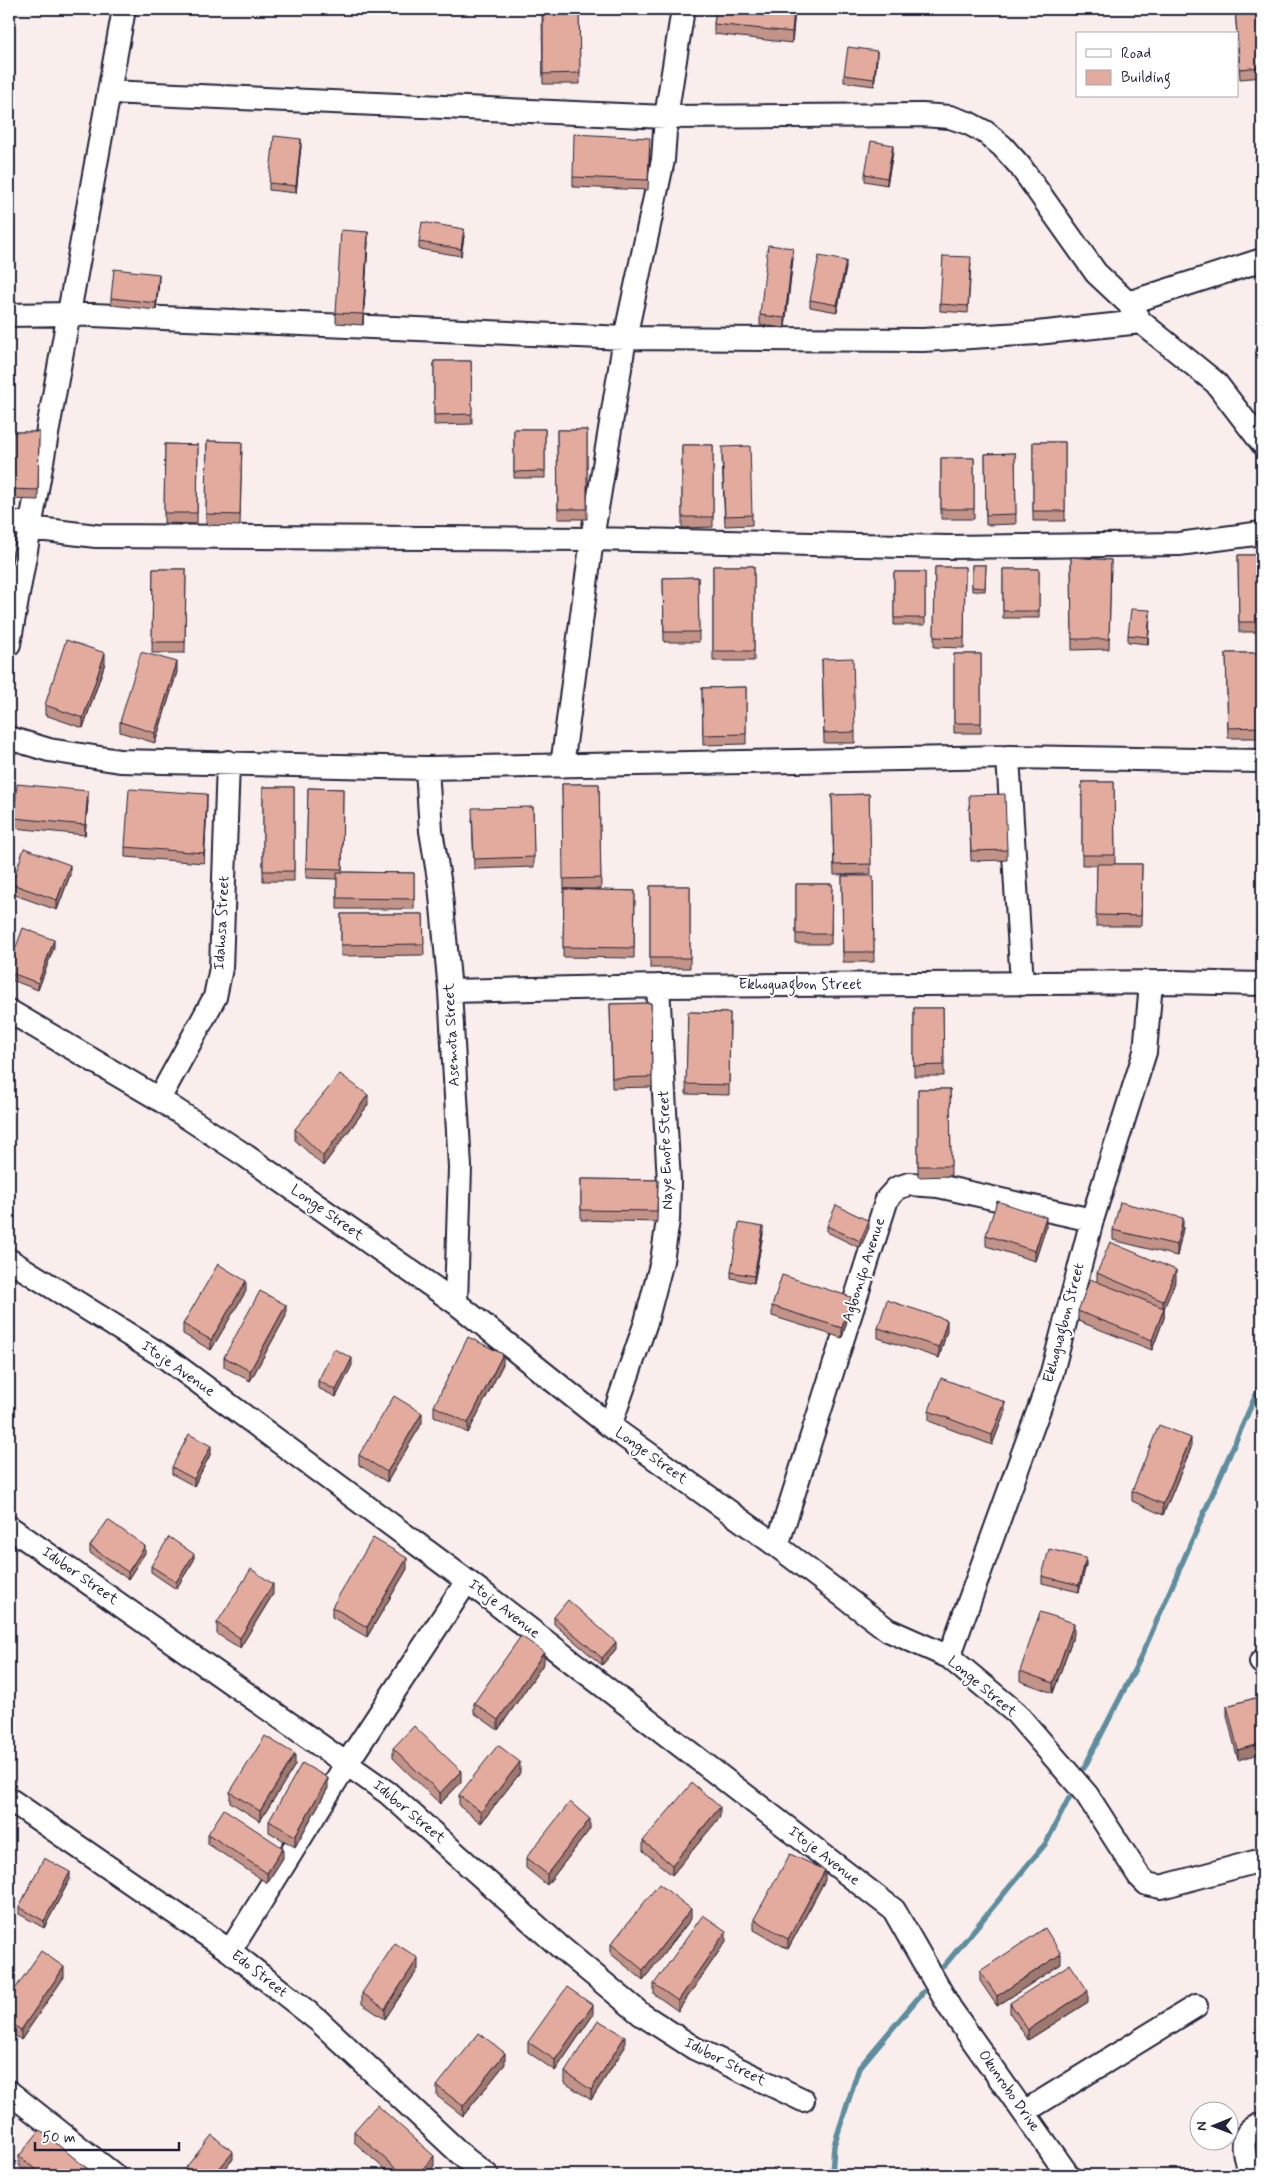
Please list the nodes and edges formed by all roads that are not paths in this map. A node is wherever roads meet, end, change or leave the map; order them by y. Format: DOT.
graph roads {
  1 [pos="124,9"];
  2 [pos="683,9"];
  3 [pos="109,92"];
  4 [pos="666,117"];
  5 [pos="1262,260"];
  6 [pos="1128,303"];
  7 [pos="9,314"];
  8 [pos="69,314"];
  9 [pos="1141,322"];
  10 [pos="625,338"];
  11 [pos="1262,443"];
  12 [pos="19,526"];
  13 [pos="1262,533"];
  14 [pos="592,539"];
  15 [pos="9,644"];
  16 [pos="9,738"];
  17 [pos="1008,757"];
  18 [pos="1262,761"];
  19 [pos="228,762"];
  20 [pos="562,766"];
  21 [pos="427,768"];
  22 [pos="1151,982"];
  23 [pos="1022,984"];
  24 [pos="1262,984"];
  25 [pos="658,986"];
  26 [pos="450,991"];
  27 [pos="9,1010"];
  28 [pos="159,1098"];
  29 [pos="1092,1220"];
  30 [pos="9,1260"];
  31 [pos="456,1303"];
  32 [pos="610,1426"];
  33 [pos="9,1527"];
  34 [pos="777,1546"];
  35 [pos="467,1581"];
  36 [pos="949,1657"];
  37 [pos="347,1763"];
  38 [pos="9,1799"];
  39 [pos="1262,1860"];
  40 [pos="230,1951"];
  41 [pos="1196,2006"];
  42 [pos="950,2008"];
  43 [pos="9,2092"];
  44 [pos="803,2100"];
  45 [pos="1024,2112"];
  46 [pos="1257,2126"];
  47 [pos="114,2175"];
  48 [pos="487,2175"];
  49 [pos="1068,2175"];
  50 [pos="1250,2175"];
  1 -- 3 [label="street"];
  2 -- 4 [label="street"];
  3 -- 4 [label="street"];
  3 -- 8 [label="street"];
  4 -- 6 [label="street"];
  4 -- 10 [label="street"];
  5 -- 6 [label="street"];
  6 -- 9 [label="street"];
  7 -- 8 [label="street"];
  8 -- 10 [label="street"];
  8 -- 12 [label="street"];
  9 -- 10 [label="street"];
  9 -- 11 [label="street"];
  10 -- 14 [label="street"];
  12 -- 14 [label="street"];
  12 -- 15 [label="street"];
  13 -- 14 [label="street"];
  14 -- 20 [label="street"];
  16 -- 19 [label="street"];
  17 -- 18 [label="street"];
  17 -- 20 [label="street"];
  17 -- 23 [label="street"];
  19 -- 21 [label="street"];
  19 -- 28 [label="street, Idahosa Street"];
  20 -- 21 [label="street"];
  21 -- 26 [label="street, Asemota Street"];
  22 -- 23 [label="street, Ekhoguagbon Street"];
  22 -- 24 [label="street, Ekhoguagbon Street"];
  22 -- 29 [label="street, Ekhoguagbon Street"];
  23 -- 25 [label="street, Ekhoguagbon Street"];
  25 -- 26 [label="street, Ekhoguagbon Street"];
  25 -- 32 [label="street, Naye Enofe Street"];
  26 -- 31 [label="street, Asemota Street"];
  27 -- 28 [label="street, Longe Street"];
  28 -- 31 [label="street, Longe Street"];
  29 -- 34 [label="street, Agbonifo Avenue"];
  29 -- 36 [label="street, Ekhoguagbon Street"];
  30 -- 35 [label="street, Itoje Avenue"];
  31 -- 32 [label="street, Longe Street"];
  32 -- 34 [label="street, Longe Street"];
  33 -- 37 [label="street, Idubor Street"];
  34 -- 36 [label="street, Longe Street"];
  35 -- 37 [label="street"];
  35 -- 42 [label="street, Itoje Avenue"];
  36 -- 39 [label="street, Longe Street"];
  37 -- 40 [label="street"];
  37 -- 44 [label="street, Idubor Street"];
  38 -- 40 [label="street, Edo Street"];
  40 -- 48 [label="street, Edo Street"];
  41 -- 45 [label="street"];
  42 -- 45 [label="street, Okunrobo Drive"];
  43 -- 47 [label="street"];
  45 -- 49 [label="street, Okunrobo Drive"];
  46 -- 50 [label="street"];
}
